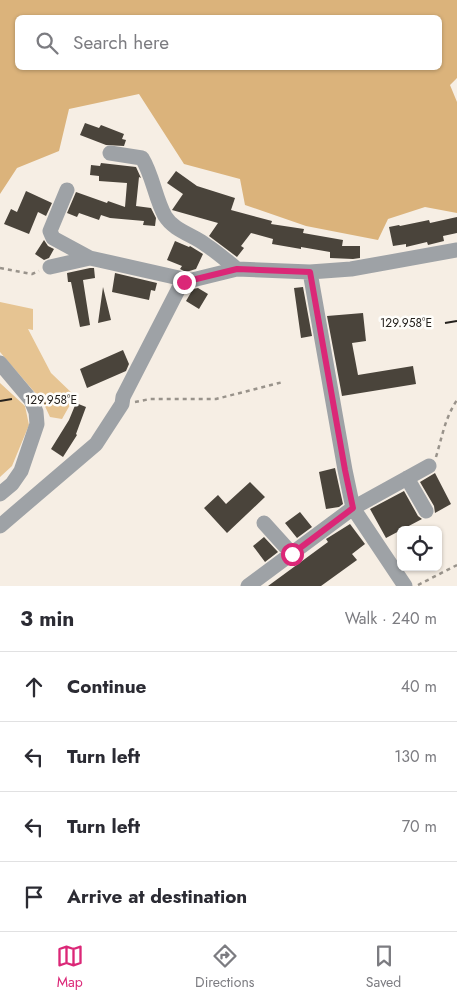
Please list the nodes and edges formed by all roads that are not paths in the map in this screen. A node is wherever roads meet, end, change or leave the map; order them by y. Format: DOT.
graph roads {
  1 [pos="110,153"];
  2 [pos="67,190"];
  3 [pos="457,250"];
  4 [pos="90,258"];
  5 [pos="50,268"];
  6 [pos="237,269"];
  7 [pos="310,272"];
  8 [pos="184,282"];
  9 [pos="0,363"];
  10 [pos="429,466"];
  11 [pos="407,478"];
  12 [pos="0,494"];
  13 [pos="353,508"];
  14 [pos="426,511"];
  15 [pos="264,523"];
  16 [pos="0,526"];
  17 [pos="292,554"];
  18 [pos="248,586"];
  19 [pos="405,586"];
  1 -- 6 [label="street"];
  2 -- 4 [label="street"];
  3 -- 7 [label="street"];
  4 -- 5 [label="street"];
  4 -- 8 [label="street"];
  6 -- 7 [label="street"];
  6 -- 8 [label="street"];
  7 -- 13 [label="street"];
  8 -- 16 [label="street"];
  9 -- 12 [label="street"];
  10 -- 11 [label="street"];
  11 -- 13 [label="street"];
  11 -- 14 [label="street"];
  13 -- 17 [label="street"];
  13 -- 19 [label="street"];
  15 -- 17 [label="street"];
  17 -- 18 [label="street"];
}
